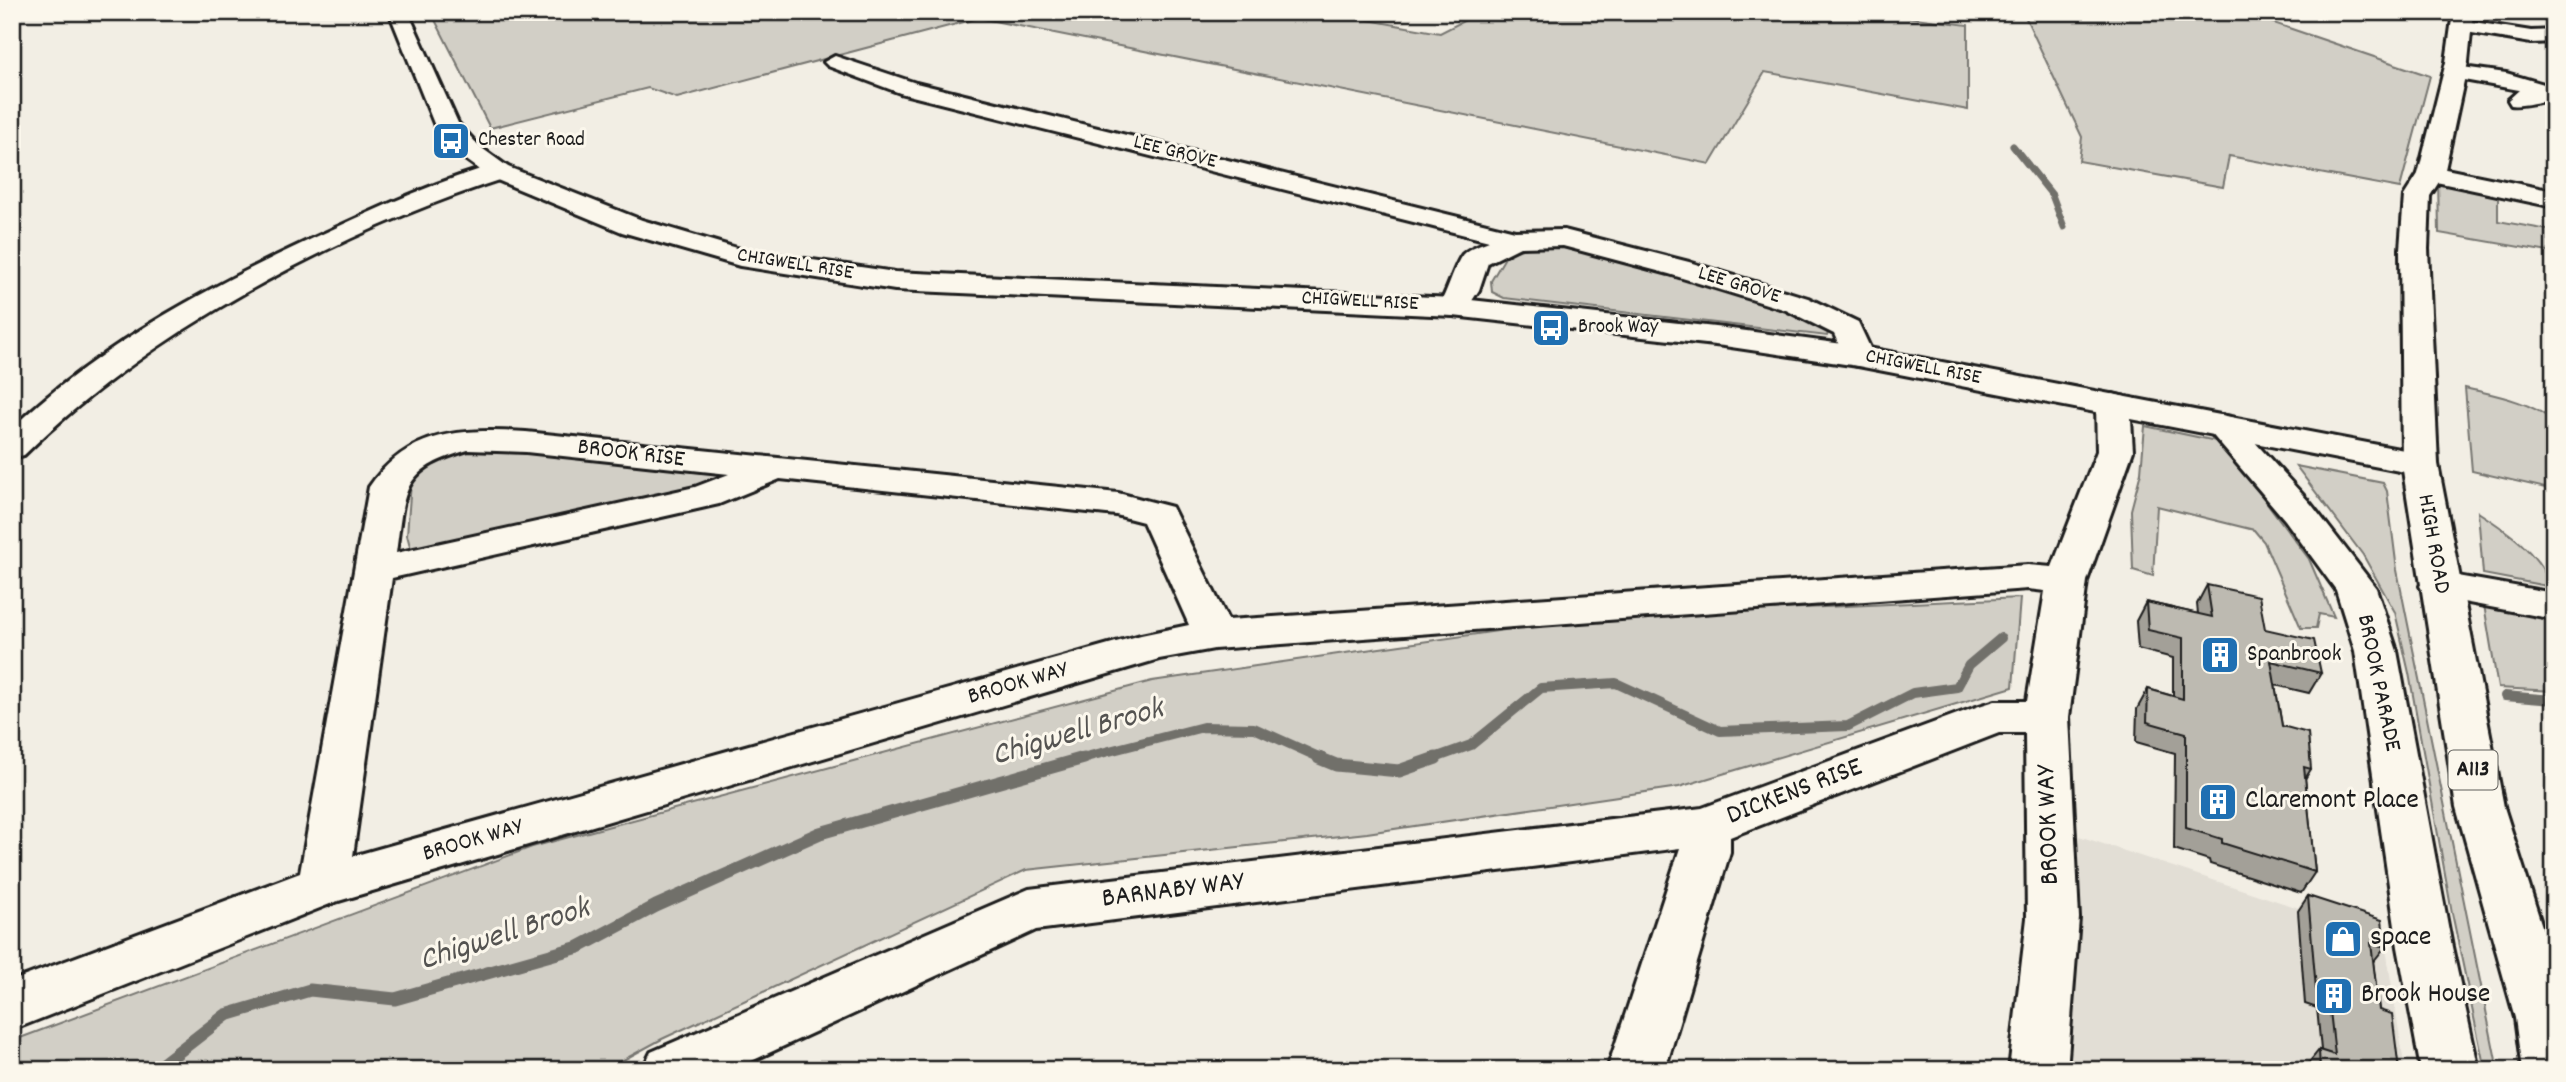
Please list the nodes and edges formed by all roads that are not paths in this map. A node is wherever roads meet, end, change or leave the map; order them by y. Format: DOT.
graph roads {
  1 [pos="398,12"];
  2 [pos="2462,19"];
  3 [pos="2554,36"];
  4 [pos="835,62"];
  5 [pos="2455,72"];
  6 [pos="2519,100"];
  7 [pos="499,172"];
  8 [pos="2431,174"];
  9 [pos="2554,199"];
  10 [pos="1515,239"];
  11 [pos="1453,307"];
  12 [pos="1858,356"];
  13 [pos="2113,404"];
  14 [pos="2221,425"];
  15 [pos="12,448"];
  16 [pos="2420,464"];
  17 [pos="771,470"];
  18 [pos="374,570"];
  19 [pos="2067,581"];
  20 [pos="2440,586"];
  21 [pos="2554,606"];
  22 [pos="1214,635"];
  23 [pos="2047,718"];
  24 [pos="1706,827"];
  25 [pos="323,885"];
  26 [pos="12,1006"];
  27 [pos="2549,1037"];
  28 [pos="671,1070"];
  29 [pos="1636,1070"];
  30 [pos="2038,1070"];
  31 [pos="2450,1070"];
  1 -- 7 [label="street, CHIGWELL RISE"];
  2 -- 3 [label="street"];
  2 -- 5 [label="street, HIGH ROAD / A113"];
  4 -- 10 [label="street, LEE GROVE"];
  5 -- 6 [label="street"];
  5 -- 8 [label="street, HIGH ROAD / A113"];
  7 -- 11 [label="street, CHIGWELL RISE"];
  7 -- 15 [label="street"];
  8 -- 9 [label="street"];
  8 -- 16 [label="street, HIGH ROAD / A113"];
  10 -- 11 [label="street, LEE GROVE"];
  10 -- 12 [label="street, LEE GROVE"];
  11 -- 12 [label="street, CHIGWELL RISE"];
  12 -- 13 [label="street, CHIGWELL RISE"];
  13 -- 14 [label="street, CHIGWELL RISE"];
  13 -- 19 [label="street, BROOK WAY"];
  14 -- 16 [label="street, CHIGWELL RISE"];
  14 -- 31 [label="street, BROOK PARADE"];
  16 -- 20 [label="street, HIGH ROAD / A113"];
  17 -- 18 [label="street"];
  17 -- 18 [label="street, BROOK RISE"];
  17 -- 22 [label="street, BROOK RISE"];
  18 -- 25 [label="street, BROOK RISE"];
  19 -- 22 [label="street, BROOK WAY"];
  19 -- 23 [label="street, BROOK WAY"];
  20 -- 21 [label="street"];
  20 -- 27 [label="street, HIGH ROAD / A113"];
  22 -- 25 [label="street, BROOK WAY"];
  23 -- 24 [label="street, DICKENS RISE"];
  23 -- 30 [label="street, BROOK WAY"];
  24 -- 28 [label="street, BARNABY WAY"];
  24 -- 29 [label="street, DICKENS RISE"];
  25 -- 26 [label="street, BROOK WAY"];
}
